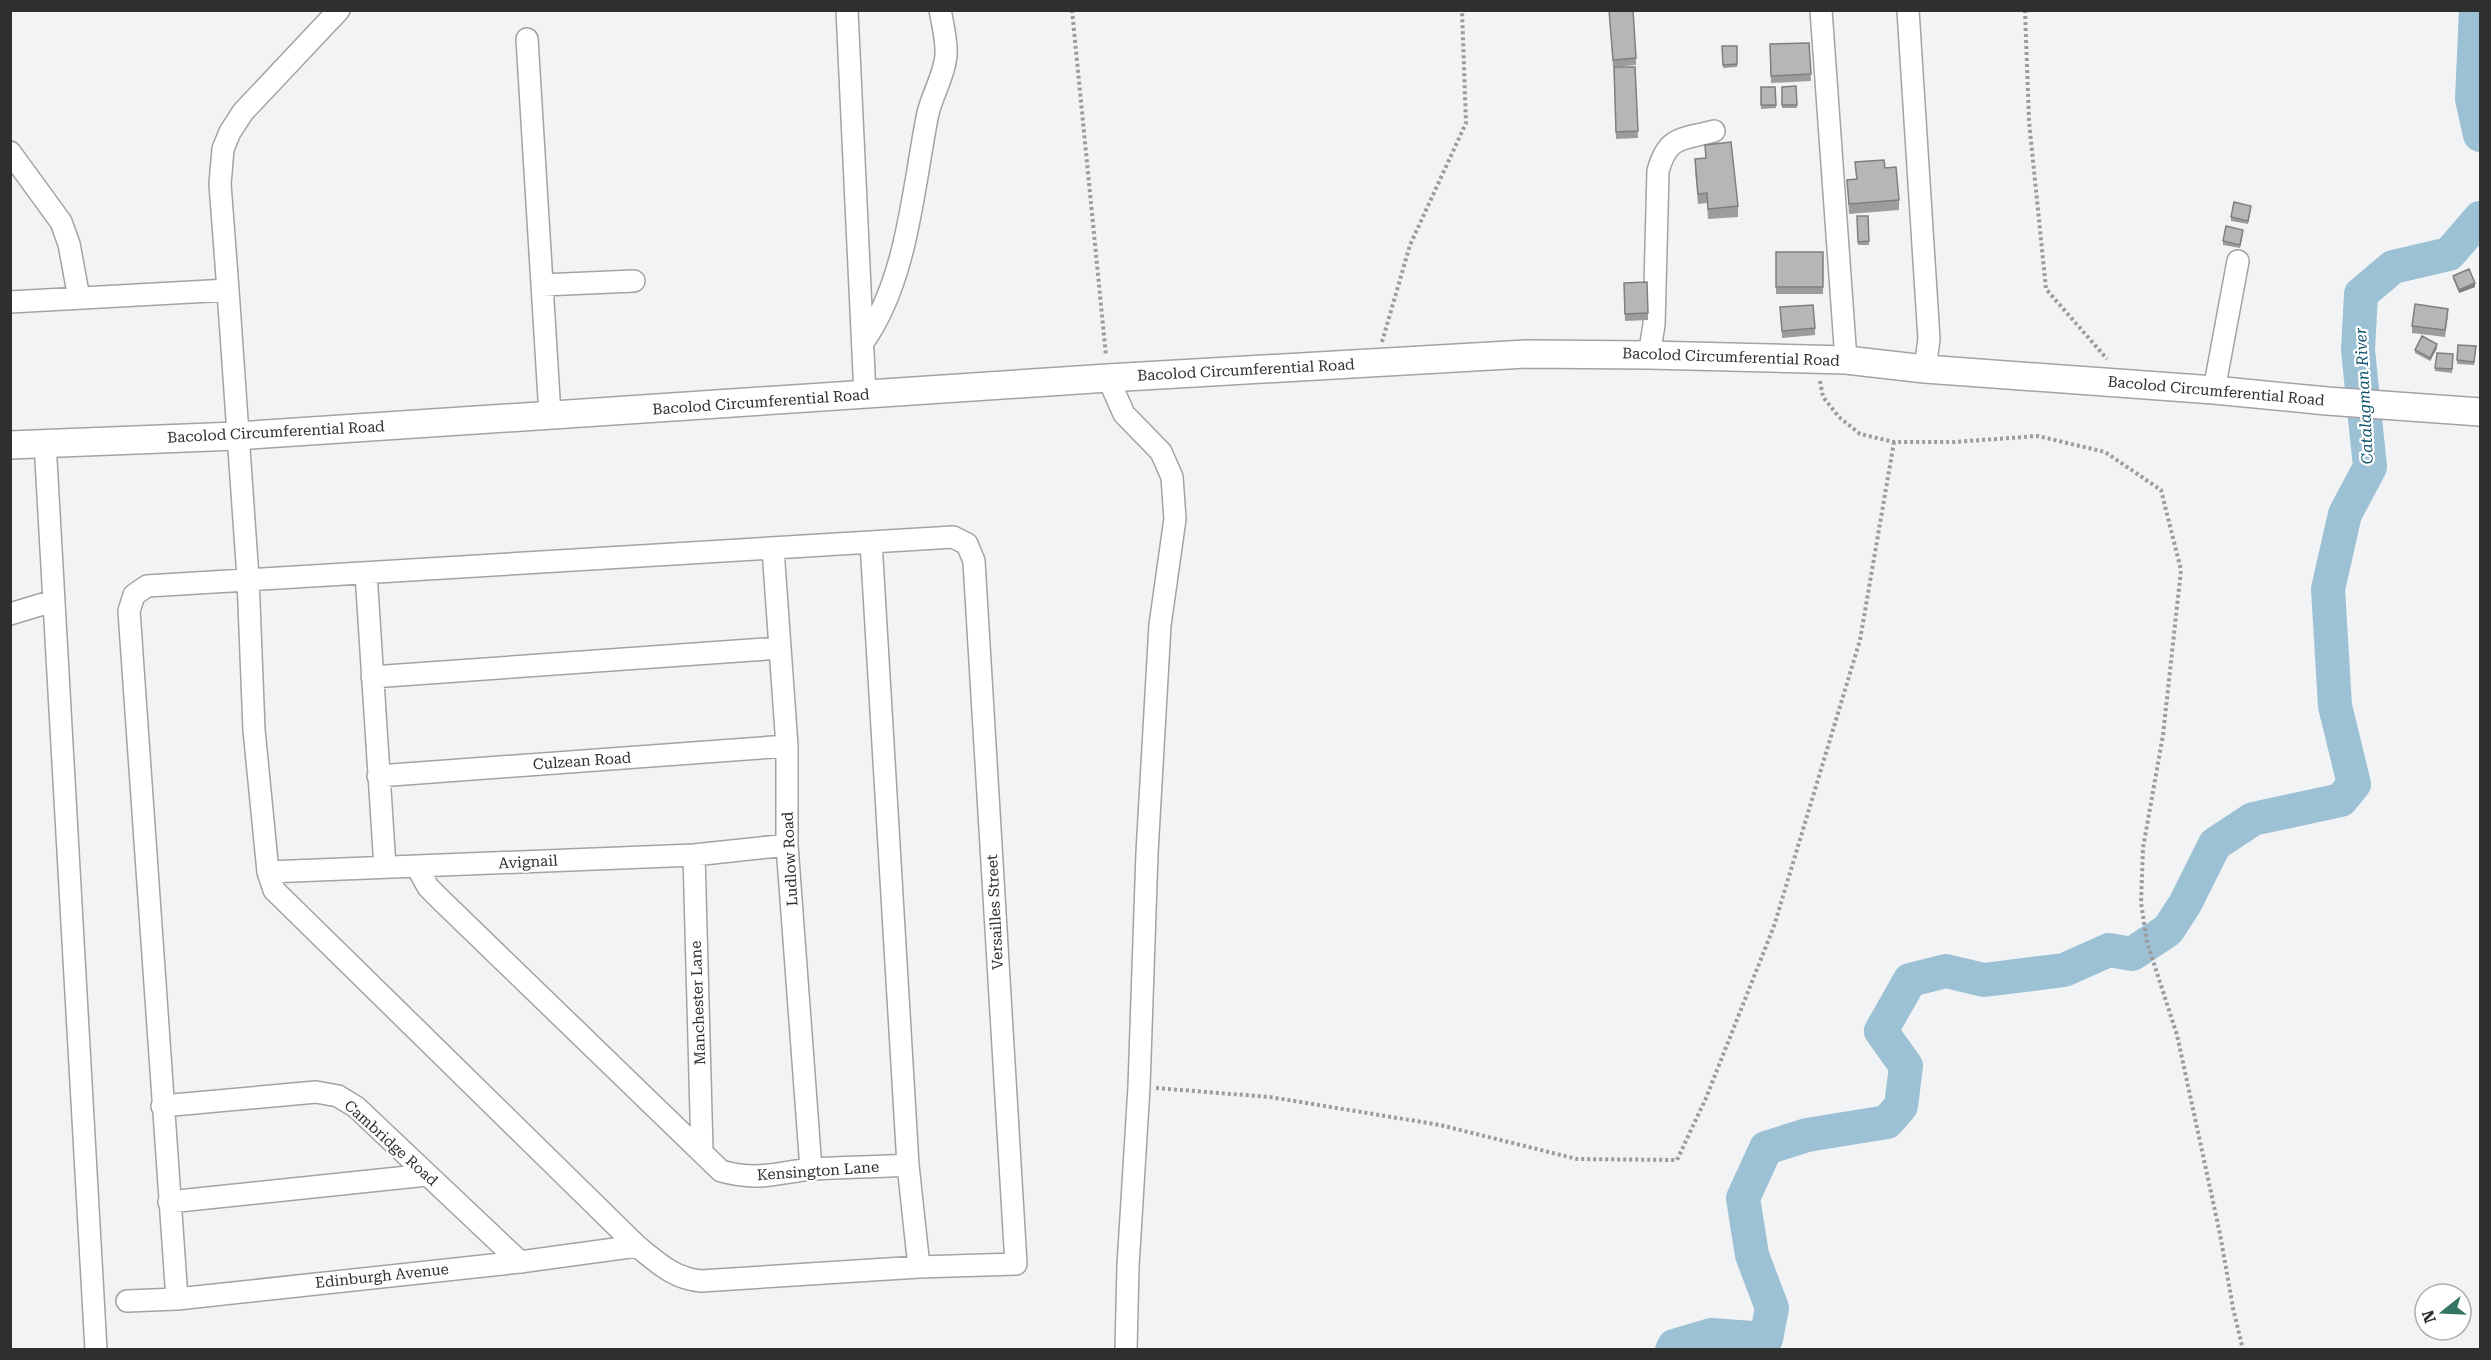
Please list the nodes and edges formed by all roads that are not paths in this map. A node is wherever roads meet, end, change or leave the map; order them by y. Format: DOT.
graph roads {
  1 [pos="339,10"];
  2 [pos="847,10"];
  3 [pos="940,10"];
  4 [pos="1821,10"];
  5 [pos="1908,10"];
  6 [pos="527,39"];
  7 [pos="1714,131"];
  8 [pos="10,152"];
  9 [pos="2238,261"];
  10 [pos="634,281"];
  11 [pos="542,285"];
  12 [pos="228,290"];
  13 [pos="79,298"];
  14 [pos="10,302"];
  15 [pos="864,341"];
  16 [pos="1648,354"];
  17 [pos="1845,360"];
  18 [pos="1924,369"];
  19 [pos="1108,378"];
  20 [pos="2214,390"];
  21 [pos="865,395"];
  22 [pos="2481,412"];
  23 [pos="550,415"];
  24 [pos="236,435"];
  25 [pos="45,442"];
  26 [pos="10,445"];
  27 [pos="871,542"];
  28 [pos="773,549"];
  29 [pos="366,573"];
  30 [pos="248,578"];
  31 [pos="53,601"];
  32 [pos="10,614"];
  33 [pos="780,648"];
  34 [pos="372,677"];
  35 [pos="787,746"];
  36 [pos="378,776"];
  37 [pos="787,845"];
  38 [pos="694,855"];
  39 [pos="385,867"];
  40 [pos="417,867"];
  41 [pos="268,872"];
  42 [pos="162,1106"];
  43 [pos="702,1151"];
  44 [pos="908,1165"];
  45 [pos="811,1169"];
  46 [pos="427,1175"];
  47 [pos="169,1202"];
  48 [pos="637,1246"];
  49 [pos="519,1262"];
  50 [pos="919,1267"];
  51 [pos="177,1299"];
  52 [pos="127,1301"];
  53 [pos="96,1350"];
  54 [pos="1126,1350"];
  1 -- 12 [label="street"];
  2 -- 15 [label="street"];
  3 -- 15 [label="street"];
  4 -- 17 [label="street"];
  5 -- 18 [label="street"];
  6 -- 11 [label="street"];
  7 -- 16 [label="street"];
  8 -- 13 [label="street"];
  9 -- 20 [label="street"];
  10 -- 11 [label="street"];
  11 -- 23 [label="street"];
  12 -- 13 [label="street"];
  12 -- 24 [label="street"];
  13 -- 14 [label="street"];
  15 -- 21 [label="street"];
  16 -- 17 [label="main road, Bacolod Circumferential Road"];
  16 -- 19 [label="main road, Bacolod Circumferential Road"];
  17 -- 18 [label="main road, Bacolod Circumferential Road"];
  18 -- 20 [label="main road, Bacolod Circumferential Road"];
  19 -- 21 [label="main road, Bacolod Circumferential Road"];
  19 -- 54 [label="street"];
  20 -- 22 [label="main road, Bacolod Circumferential Road"];
  21 -- 23 [label="main road, Bacolod Circumferential Road"];
  23 -- 24 [label="main road, Bacolod Circumferential Road"];
  24 -- 25 [label="main road, Bacolod Circumferential Road"];
  24 -- 30 [label="street"];
  25 -- 26 [label="main road, Bacolod Circumferential Road"];
  25 -- 31 [label="street"];
  27 -- 28 [label="street"];
  27 -- 44 [label="street"];
  27 -- 50 [label="street, Versailles Street"];
  28 -- 29 [label="street"];
  28 -- 33 [label="street, Ludlow Road"];
  29 -- 30 [label="street"];
  29 -- 34 [label="street"];
  30 -- 41 [label="street"];
  30 -- 42 [label="street"];
  31 -- 32 [label="street"];
  31 -- 53 [label="street"];
  33 -- 34 [label="street"];
  33 -- 35 [label="street, Ludlow Road"];
  34 -- 36 [label="street"];
  35 -- 36 [label="street, Culzean Road"];
  35 -- 37 [label="street, Ludlow Road"];
  36 -- 39 [label="street"];
  37 -- 38 [label="street, Avignail"];
  37 -- 45 [label="street, Ludlow Road"];
  38 -- 40 [label="street, Avignail"];
  38 -- 43 [label="street, Manchester Lane"];
  39 -- 40 [label="street, Avignail"];
  39 -- 41 [label="street, Avignail"];
  40 -- 43 [label="street, Kensington Lane"];
  41 -- 48 [label="street"];
  42 -- 46 [label="street, Cambridge Road"];
  42 -- 47 [label="street"];
  43 -- 45 [label="street, Kensington Lane"];
  44 -- 45 [label="street, Kensington Lane"];
  44 -- 50 [label="street"];
  46 -- 47 [label="street"];
  46 -- 49 [label="street, Cambridge Road"];
  47 -- 51 [label="street"];
  48 -- 49 [label="street, Edinburgh Avenue"];
  48 -- 50 [label="street"];
  49 -- 51 [label="street, Edinburgh Avenue"];
  51 -- 52 [label="street, Edinburgh Avenue"];
}
